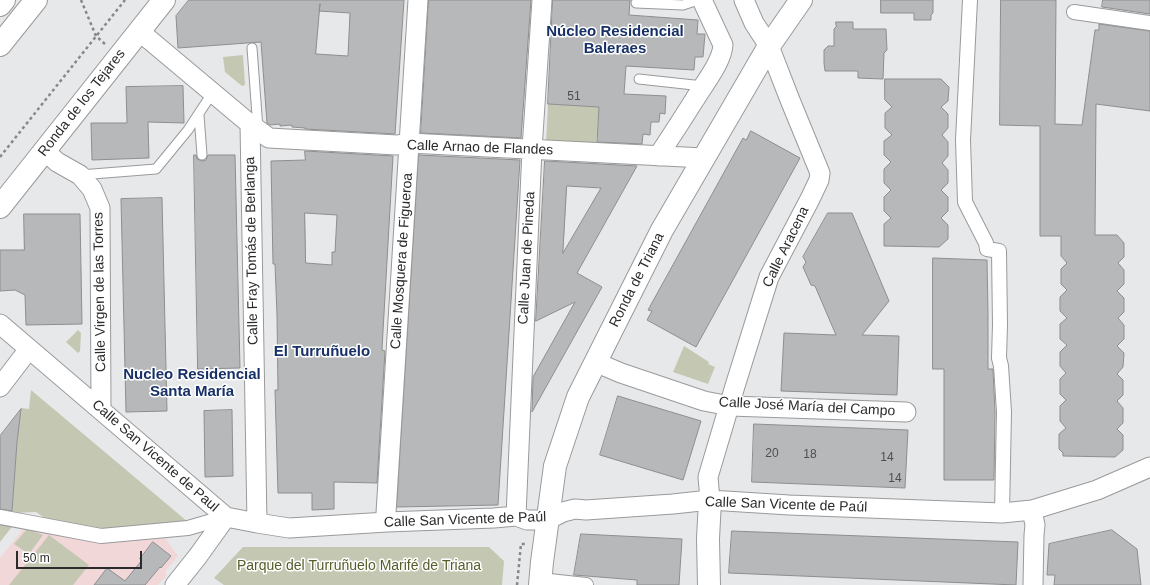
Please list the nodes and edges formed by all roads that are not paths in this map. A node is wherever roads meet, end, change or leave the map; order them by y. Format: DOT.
graph roads {
  1 [pos="4,0"];
  2 [pos="36,0"];
  3 [pos="164,0"];
  4 [pos="418,0"];
  5 [pos="542,0"];
  6 [pos="698,0"];
  7 [pos="702,0"];
  8 [pos="744,0"];
  9 [pos="800,0"];
  10 [pos="970,0"];
  11 [pos="636,3"];
  12 [pos="0,5"];
  13 [pos="1074,12"];
  14 [pos="1150,23"];
  15 [pos="139,31"];
  16 [pos="0,45"];
  17 [pos="769,46"];
  18 [pos="252,48"];
  19 [pos="639,79"];
  20 [pos="704,86"];
  21 [pos="213,92"];
  22 [pos="199,115"];
  23 [pos="254,127"];
  24 [pos="409,143"];
  25 [pos="532,150"];
  26 [pos="45,151"];
  27 [pos="202,155"];
  28 [pos="658,156"];
  29 [pos="704,158"];
  30 [pos="80,175"];
  31 [pos="0,207"];
  32 [pos="0,324"];
  33 [pos="29,349"];
  34 [pos="595,362"];
  35 [pos="0,387"];
  36 [pos="730,406"];
  37 [pos="101,410"];
  38 [pos="906,412"];
  39 [pos="1150,467"];
  40 [pos="710,500"];
  41 [pos="1032,510"];
  42 [pos="1002,513"];
  43 [pos="516,516"];
  44 [pos="0,517"];
  45 [pos="226,517"];
  46 [pos="547,520"];
  47 [pos="387,522"];
  48 [pos="257,523"];
  49 [pos="540,583"];
  50 [pos="174,585"];
  51 [pos="586,585"];
  52 [pos="713,585"];
  53 [pos="1033,585"];
  1 -- 12 [label="main road"];
  2 -- 16 [label="main road"];
  3 -- 15 [label="main road, Ronda de los Tejares"];
  4 -- 24 [label="street, Calle Mosquera de Figueroa"];
  5 -- 25 [label="street, Calle Juan de Pineda"];
  6 -- 11 [label="lane"];
  7 -- 20 [label="street"];
  8 -- 17 [label="street, Calle Aracena"];
  9 -- 17 [label="main road, Ronda de Triana"];
  10 -- 42 [label="street"];
  13 -- 14 [label="street"];
  15 -- 21 [label="street"];
  15 -- 26 [label="main road, Ronda de los Tejares"];
  17 -- 29 [label="main road, Ronda de Triana"];
  17 -- 36 [label="street, Calle Aracena"];
  18 -- 23 [label="lane"];
  19 -- 20 [label="lane"];
  20 -- 28 [label="street"];
  21 -- 22 [label="lane"];
  21 -- 23 [label="street"];
  22 -- 27 [label="lane"];
  22 -- 30 [label="lane"];
  23 -- 24 [label="street, Calle Arnao de Flandes"];
  23 -- 48 [label="street, Calle Fray Tomás de Berlanga"];
  24 -- 25 [label="street, Calle Arnao de Flandes"];
  24 -- 47 [label="street, Calle Mosquera de Figueroa"];
  25 -- 28 [label="street, Calle Arnao de Flandes"];
  25 -- 43 [label="street, Calle Juan de Pineda"];
  26 -- 30 [label="street, Calle Virgen de las Torres"];
  26 -- 31 [label="main road, Ronda de los Tejares"];
  28 -- 29 [label="street, Calle Arnao de Flandes"];
  29 -- 34 [label="main road, Ronda de Triana"];
  30 -- 37 [label="street, Calle Virgen de las Torres"];
  32 -- 33 [label="street, Calle San Vicente de Paul"];
  33 -- 35 [label="street"];
  33 -- 37 [label="street, Calle San Vicente de Paul"];
  34 -- 36 [label="street, Calle José María del Campo"];
  34 -- 46 [label="main road, Ronda de Triana"];
  36 -- 38 [label="street, Calle José María del Campo"];
  36 -- 40 [label="street, Calle Aracena"];
  37 -- 45 [label="street, Calle San Vicente de Paul"];
  39 -- 41 [label="street, Calle San Vicente de Paúl"];
  40 -- 42 [label="street, Calle San Vicente de Paúl"];
  40 -- 46 [label="street, Calle San Vicente de Paúl"];
  40 -- 52 [label="main road"];
  41 -- 42 [label="street, Calle San Vicente de Paúl"];
  41 -- 53 [label="street"];
  43 -- 46 [label="street, Calle San Vicente de Paúl"];
  43 -- 47 [label="street, Calle San Vicente de Paúl"];
  44 -- 45 [label="street, Calle San Vicente de Paul"];
  45 -- 48 [label="street, Calle San Vicente de Paúl"];
  45 -- 50 [label="street"];
  46 -- 49 [label="main road, Ronda de Triana"];
  47 -- 48 [label="street, Calle San Vicente de Paúl"];
  49 -- 51 [label="street"];
}
